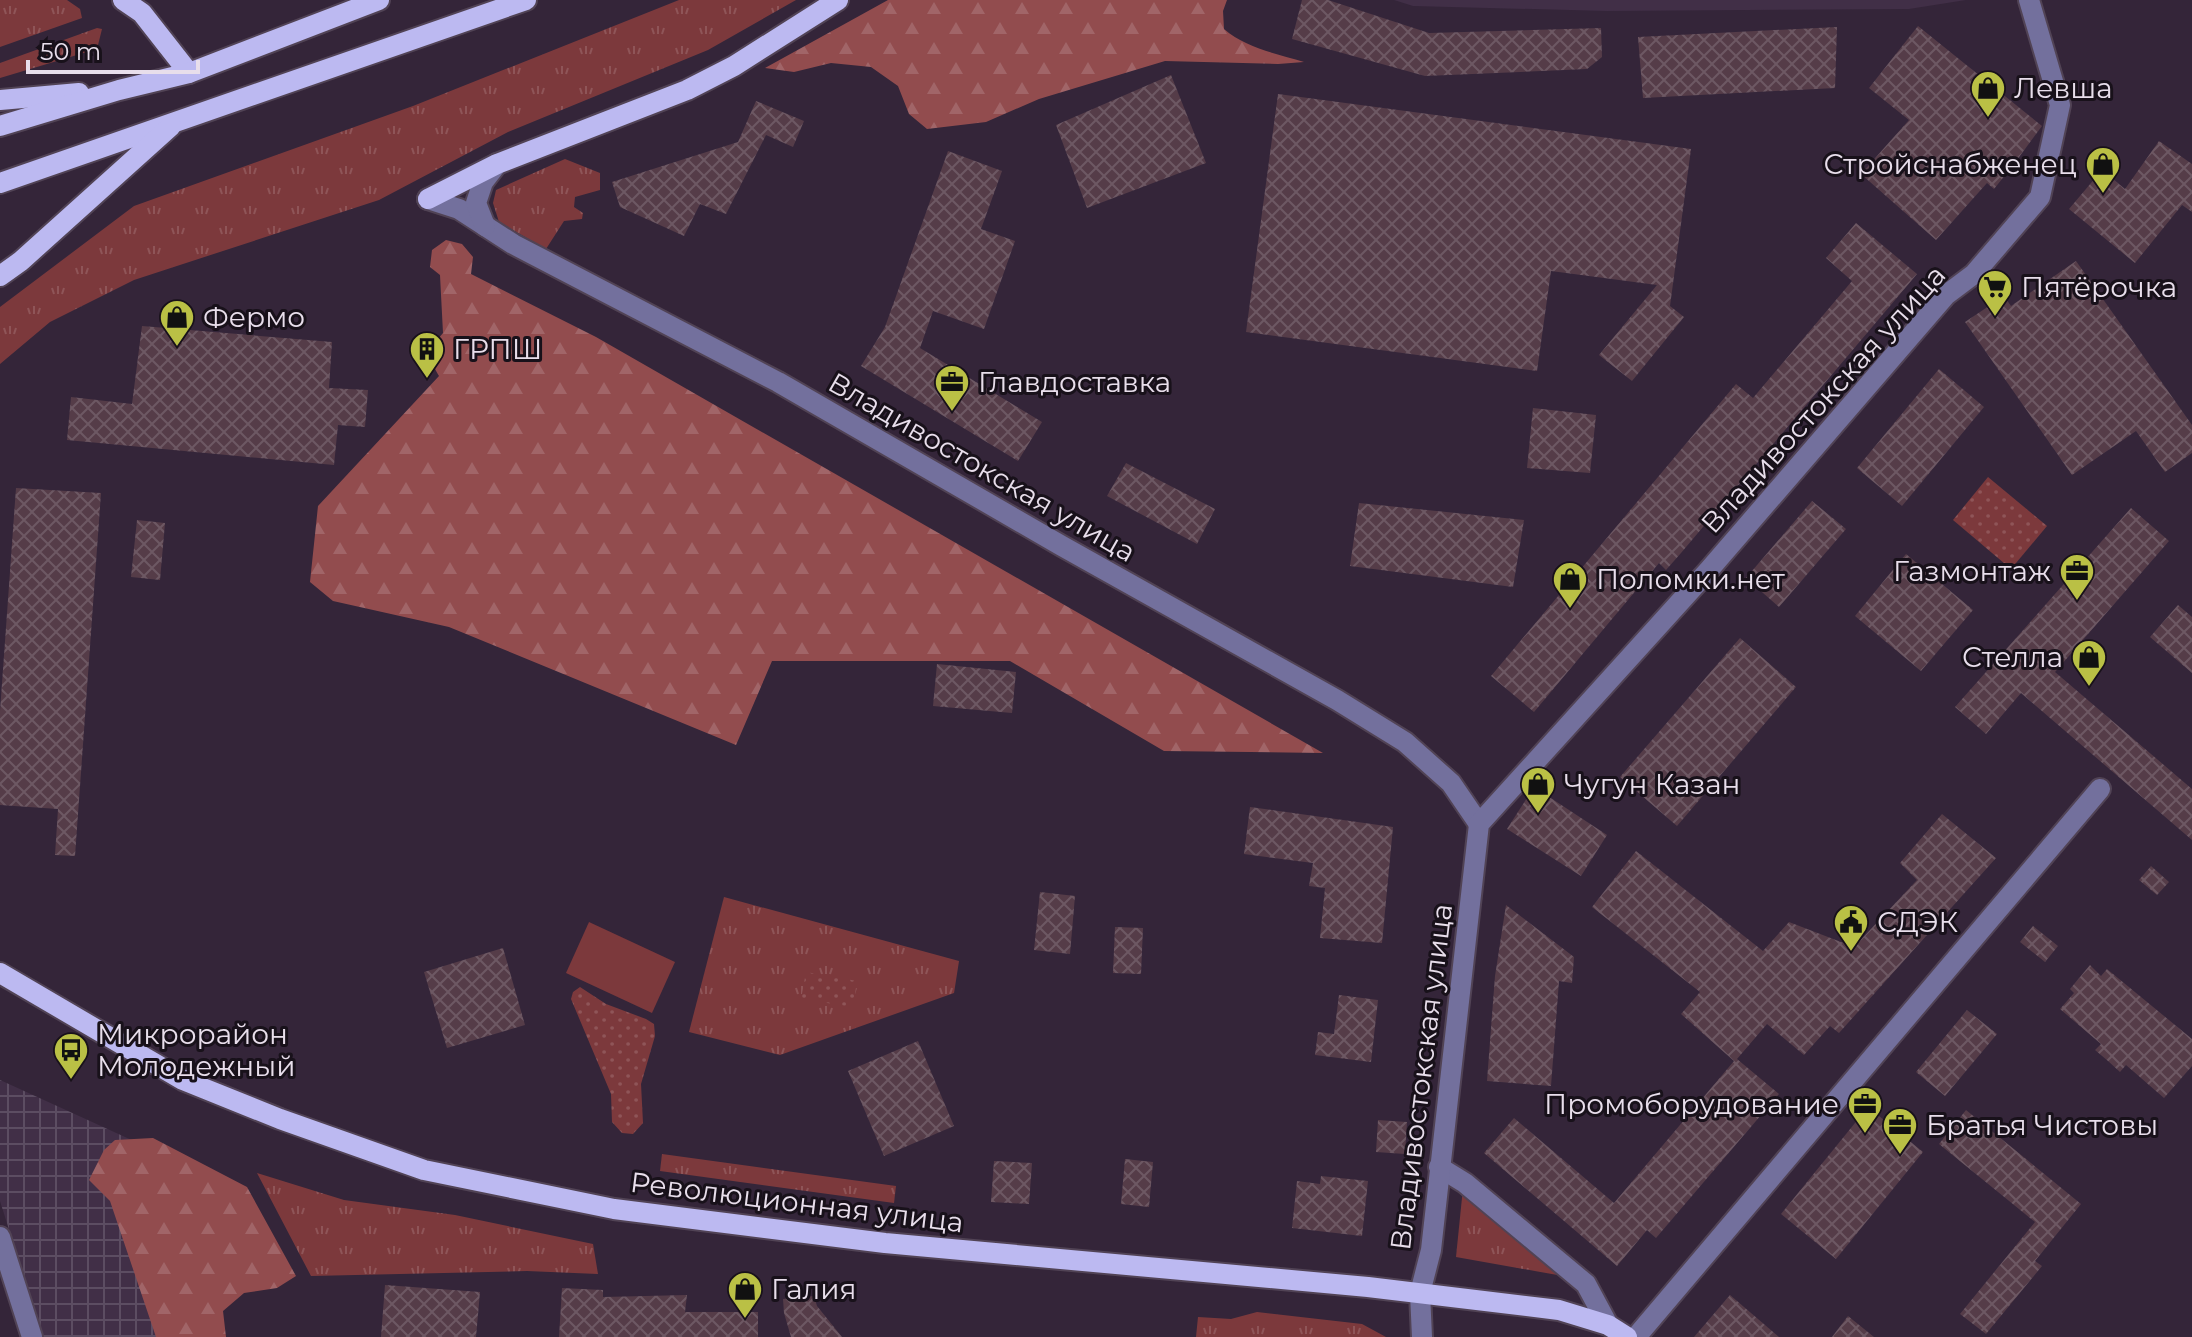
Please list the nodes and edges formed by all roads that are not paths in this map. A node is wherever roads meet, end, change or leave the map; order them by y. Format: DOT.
graph roads {
  1 [pos="123,0"];
  2 [pos="379,0"];
  3 [pos="526,0"];
  4 [pos="838,0"];
  5 [pos="2029,0"];
  6 [pos="189,73"];
  7 [pos="119,90"];
  8 [pos="0,100"];
  9 [pos="178,120"];
  10 [pos="0,126"];
  11 [pos="497,164"];
  12 [pos="0,183"];
  13 [pos="428,199"];
  14 [pos="485,226"];
  15 [pos="0,276"];
  16 [pos="2100,789"];
  17 [pos="1479,824"];
  18 [pos="0,973"];
  19 [pos="1439,1167"];
  20 [pos="0,1237"];
  21 [pos="1420,1293"];
  22 [pos="1608,1325"];
  23 [pos="32,1337"];
  24 [pos="1422,1337"];
  25 [pos="1627,1337"];
  26 [pos="1636,1337"];
  1 -- 6 [label="main road"];
  2 -- 6 [label="main road"];
  3 -- 9 [label="main road"];
  4 -- 11 [label="main road"];
  5 -- 17 [label="street, Владивостокская улица"];
  6 -- 7 [label="main road"];
  7 -- 8 [label="main road"];
  7 -- 10 [label="main road"];
  9 -- 12 [label="main road"];
  9 -- 15 [label="main road"];
  11 -- 13 [label="main road"];
  11 -- 14 [label="street"];
  13 -- 14 [label="street, Владивостокская улица"];
  14 -- 17 [label="street, Владивостокская улица"];
  16 -- 26 [label="street"];
  17 -- 19 [label="street, Владивостокская улица"];
  18 -- 21 [label="main road, Революционная улица"];
  19 -- 21 [label="street, Владивостокская улица"];
  19 -- 22 [label="street"];
  20 -- 23 [label="street"];
  21 -- 22 [label="main road, Революционная улица"];
  21 -- 24 [label="street, Владивостокская улица"];
  22 -- 25 [label="main road, Революционная улица"];
}
